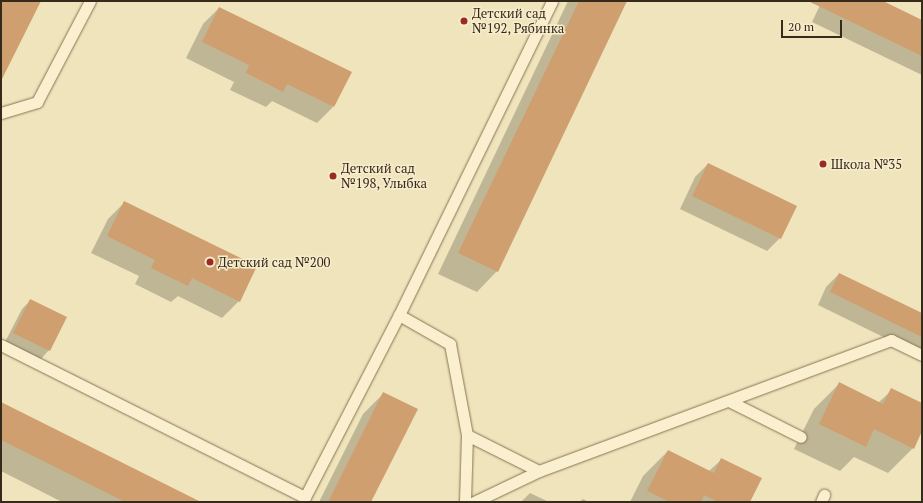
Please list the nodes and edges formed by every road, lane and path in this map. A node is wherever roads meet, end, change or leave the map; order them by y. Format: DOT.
graph roads {
  1 [pos="90,1"];
  2 [pos="552,1"];
  3 [pos="1,113"];
  4 [pos="399,315"];
  5 [pos="1,345"];
  6 [pos="922,355"];
  7 [pos="729,400"];
  8 [pos="467,435"];
  9 [pos="801,437"];
  10 [pos="538,471"];
  11 [pos="465,502"];
  12 [pos="474,502"];
  1 -- 3 [label="lane"];
  2 -- 4 [label="lane"];
  4 -- 5 [label="lane"];
  4 -- 8 [label="lane"];
  6 -- 7 [label="lane"];
  7 -- 9 [label="lane"];
  7 -- 10 [label="lane"];
  8 -- 10 [label="lane"];
  8 -- 11 [label="lane"];
  10 -- 12 [label="lane"];
}
